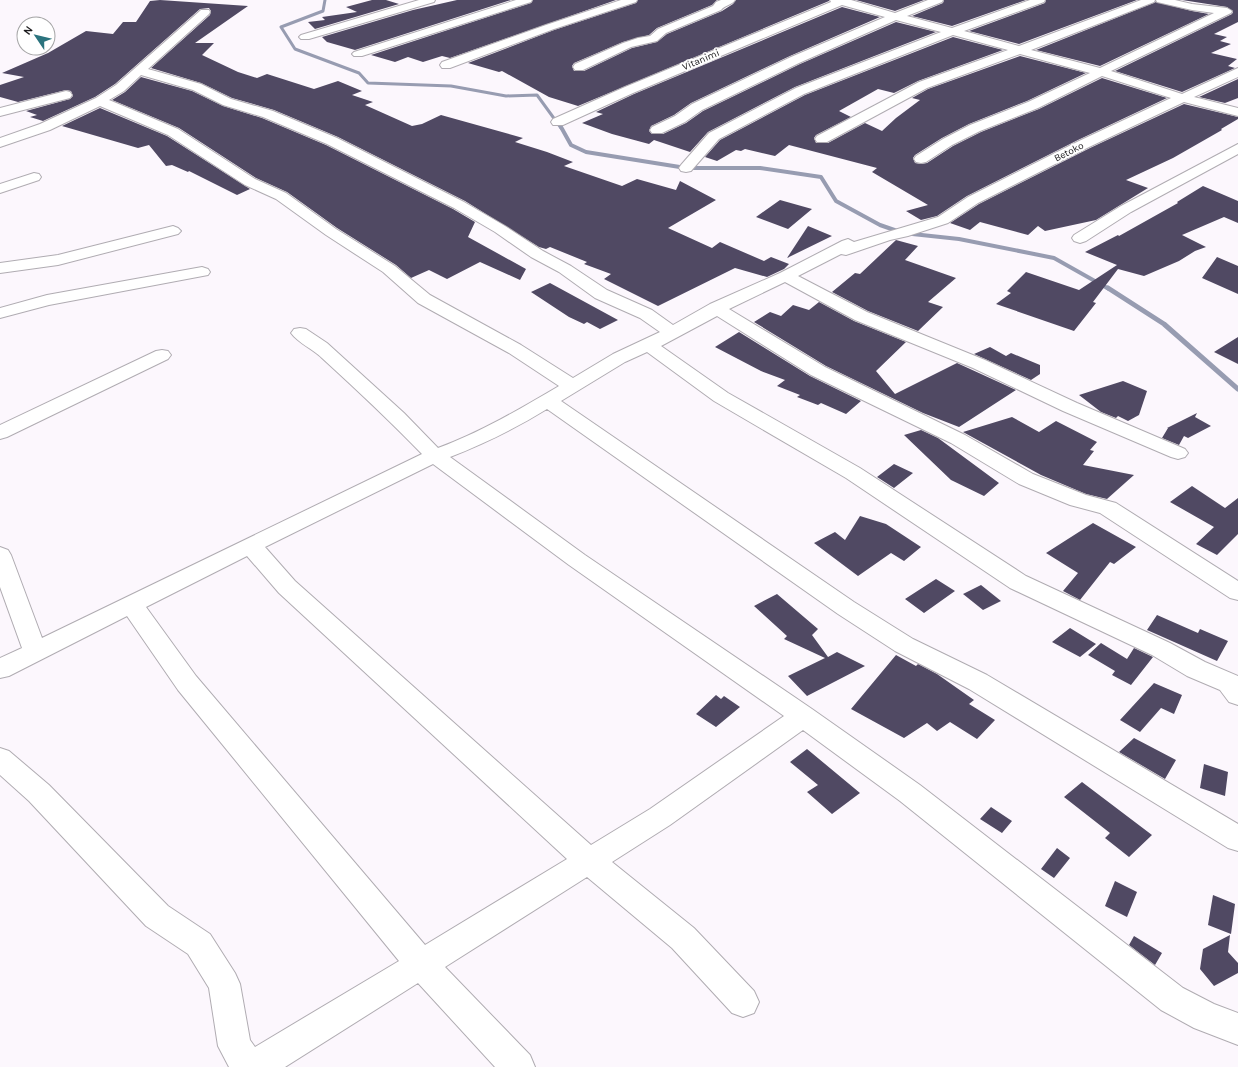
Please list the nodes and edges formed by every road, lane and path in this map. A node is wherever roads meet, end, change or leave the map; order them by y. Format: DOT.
graph roads {
  1 [pos="430,0"];
  2 [pos="527,0"];
  3 [pos="632,0"];
  4 [pos="730,0"];
  5 [pos="938,0"];
  6 [pos="1040,0"];
  7 [pos="1150,0"];
  8 [pos="1161,0"];
  9 [pos="841,1"];
  10 [pos="205,12"];
  11 [pos="1232,12"];
  12 [pos="894,17"];
  13 [pos="952,32"];
  14 [pos="305,37"];
  15 [pos="1019,50"];
  16 [pos="358,54"];
  17 [pos="446,65"];
  18 [pos="579,67"];
  19 [pos="140,71"];
  20 [pos="1101,72"];
  21 [pos="1238,72"];
  22 [pos="66,95"];
  23 [pos="1183,98"];
  24 [pos="100,101"];
  25 [pos="0,112"];
  26 [pos="1238,112"];
  27 [pos="558,122"];
  28 [pos="657,130"];
  29 [pos="822,139"];
  30 [pos="0,143"];
  31 [pos="1238,148"];
  32 [pos="921,159"];
  33 [pos="686,168"];
  34 [pos="34,177"];
  35 [pos="0,189"];
  36 [pos="173,231"];
  37 [pos="1080,238"];
  38 [pos="0,268"];
  39 [pos="202,272"];
  40 [pos="786,276"];
  41 [pos="716,308"];
  42 [pos="0,313"];
  43 [pos="671,332"];
  44 [pos="300,333"];
  45 [pos="649,345"];
  46 [pos="162,356"];
  47 [pos="573,386"];
  48 [pos="548,401"];
  49 [pos="0,433"];
  50 [pos="1178,453"];
  51 [pos="435,456"];
  52 [pos="250,545"];
  53 [pos="2,565"];
  54 [pos="1238,592"];
  55 [pos="131,604"];
  56 [pos="35,651"];
  57 [pos="0,669"];
  58 [pos="1238,695"];
  59 [pos="803,716"];
  60 [pos="0,759"];
  61 [pos="1238,839"];
  62 [pos="589,860"];
  63 [pos="421,964"];
  64 [pos="743,1002"];
  65 [pos="1238,1029"];
  66 [pos="248,1067"];
  67 [pos="254,1067"];
  68 [pos="518,1067"];
  1 -- 14 [label="street"];
  2 -- 16 [label="street"];
  3 -- 17 [label="street"];
  4 -- 18 [label="street"];
  5 -- 12 [label="street"];
  6 -- 13 [label="street"];
  7 -- 15 [label="street"];
  8 -- 11 [label="street"];
  9 -- 12 [label="street"];
  9 -- 27 [label="street, Vitanimi"];
  10 -- 19 [label="street"];
  11 -- 20 [label="street"];
  12 -- 13 [label="street"];
  12 -- 28 [label="street"];
  13 -- 15 [label="street"];
  13 -- 33 [label="street"];
  15 -- 20 [label="street"];
  15 -- 29 [label="street"];
  19 -- 24 [label="street"];
  19 -- 43 [label="street"];
  20 -- 23 [label="street"];
  20 -- 32 [label="street"];
  21 -- 23 [label="street, Betoko"];
  22 -- 25 [label="street"];
  23 -- 26 [label="street"];
  23 -- 40 [label="street, Betoko"];
  24 -- 30 [label="street"];
  24 -- 47 [label="street"];
  31 -- 37 [label="street"];
  34 -- 35 [label="street"];
  36 -- 38 [label="street"];
  39 -- 42 [label="street"];
  40 -- 41 [label="street"];
  40 -- 50 [label="street"];
  41 -- 43 [label="street"];
  41 -- 54 [label="street"];
  43 -- 45 [label="street"];
  44 -- 51 [label="street"];
  45 -- 47 [label="street"];
  45 -- 58 [label="street"];
  46 -- 49 [label="street"];
  47 -- 48 [label="street"];
  48 -- 51 [label="street"];
  48 -- 61 [label="street"];
  51 -- 52 [label="street"];
  51 -- 59 [label="street"];
  52 -- 55 [label="street"];
  52 -- 62 [label="street"];
  53 -- 56 [label="street"];
  55 -- 56 [label="street"];
  55 -- 63 [label="street"];
  56 -- 57 [label="street"];
  59 -- 62 [label="street"];
  59 -- 65 [label="street"];
  60 -- 66 [label="street"];
  62 -- 63 [label="street"];
  62 -- 64 [label="street"];
  63 -- 67 [label="street"];
  63 -- 68 [label="street"];
}
